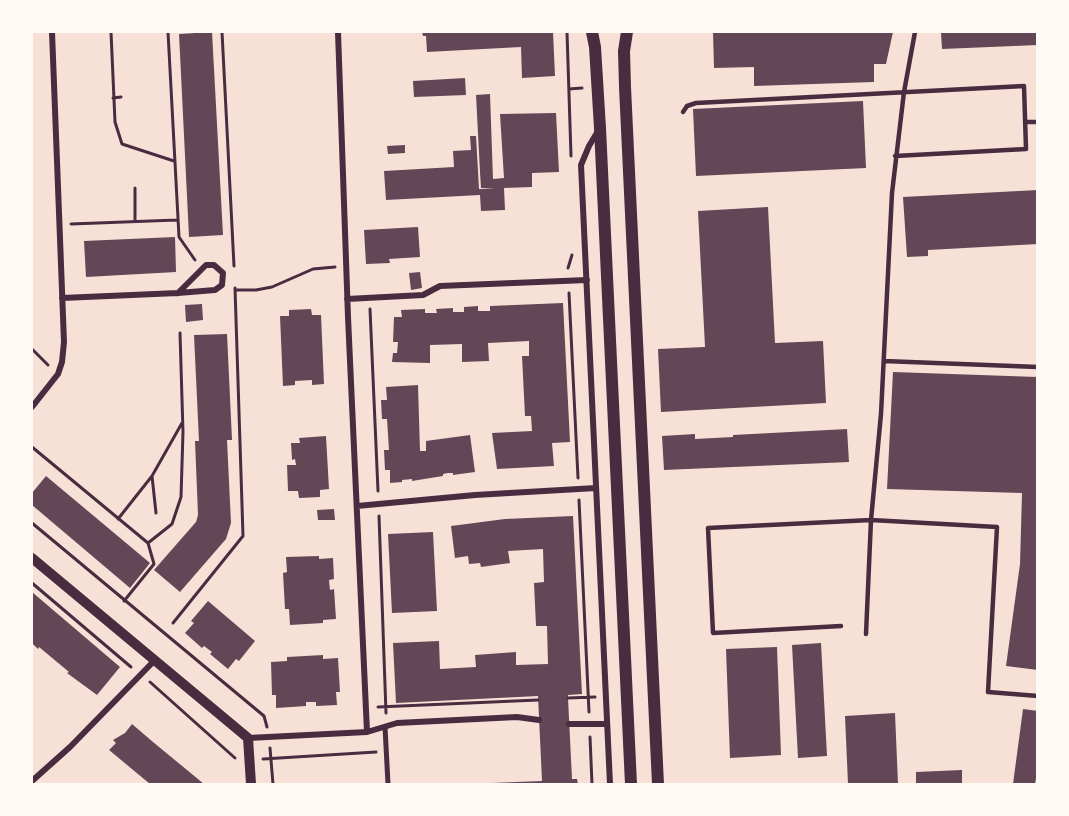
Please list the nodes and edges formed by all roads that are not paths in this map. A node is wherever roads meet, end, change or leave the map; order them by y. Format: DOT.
graph roads {
  1 [pos="52,32"];
  2 [pos="338,32"];
  3 [pos="592,32"];
  4 [pos="627,32"];
  5 [pos="915,32"];
  6 [pos="904,92"];
  7 [pos="683,112"];
  8 [pos="1026,122"];
  9 [pos="1038,122"];
  10 [pos="600,128"];
  11 [pos="895,156"];
  12 [pos="587,279"];
  13 [pos="178,293"];
  14 [pos="62,298"];
  15 [pos="348,299"];
  16 [pos="884,361"];
  17 [pos="1038,367"];
  18 [pos="32,407"];
  19 [pos="596,488"];
  20 [pos="357,506"];
  21 [pos="871,520"];
  22 [pos="32,558"];
  23 [pos="841,626"];
  24 [pos="866,634"];
  25 [pos="154,661"];
  26 [pos="1038,696"];
  27 [pos="540,720"];
  28 [pos="569,724"];
  29 [pos="607,724"];
  30 [pos="386,727"];
  31 [pos="367,732"];
  32 [pos="248,738"];
  33 [pos="32,781"];
  34 [pos="251,784"];
  35 [pos="388,784"];
  36 [pos="610,784"];
  37 [pos="631,784"];
  38 [pos="658,784"];
  1 -- 14 [label="street"];
  2 -- 15 [label="street"];
  3 -- 10 [label="main road"];
  4 -- 38 [label="main road"];
  5 -- 6 [label="lane"];
  6 -- 7 [label="lane"];
  6 -- 8 [label="lane"];
  6 -- 11 [label="lane"];
  8 -- 9 [label="lane"];
  8 -- 11 [label="lane"];
  10 -- 12 [label="street"];
  10 -- 37 [label="main road"];
  11 -- 16 [label="lane"];
  12 -- 15 [label="street"];
  12 -- 19 [label="street"];
  13 -- 13 [label="street"];
  13 -- 14 [label="street"];
  14 -- 18 [label="street"];
  15 -- 20 [label="street"];
  16 -- 17 [label="lane"];
  16 -- 21 [label="lane"];
  19 -- 20 [label="street"];
  19 -- 29 [label="street"];
  20 -- 31 [label="street"];
  21 -- 23 [label="lane"];
  21 -- 24 [label="lane"];
  21 -- 26 [label="lane"];
  22 -- 25 [label="street"];
  25 -- 32 [label="street"];
  25 -- 33 [label="street"];
  27 -- 30 [label="street"];
  28 -- 29 [label="street"];
  29 -- 36 [label="street"];
  30 -- 31 [label="street"];
  30 -- 35 [label="street"];
  31 -- 32 [label="street"];
  32 -- 34 [label="street"];
}
